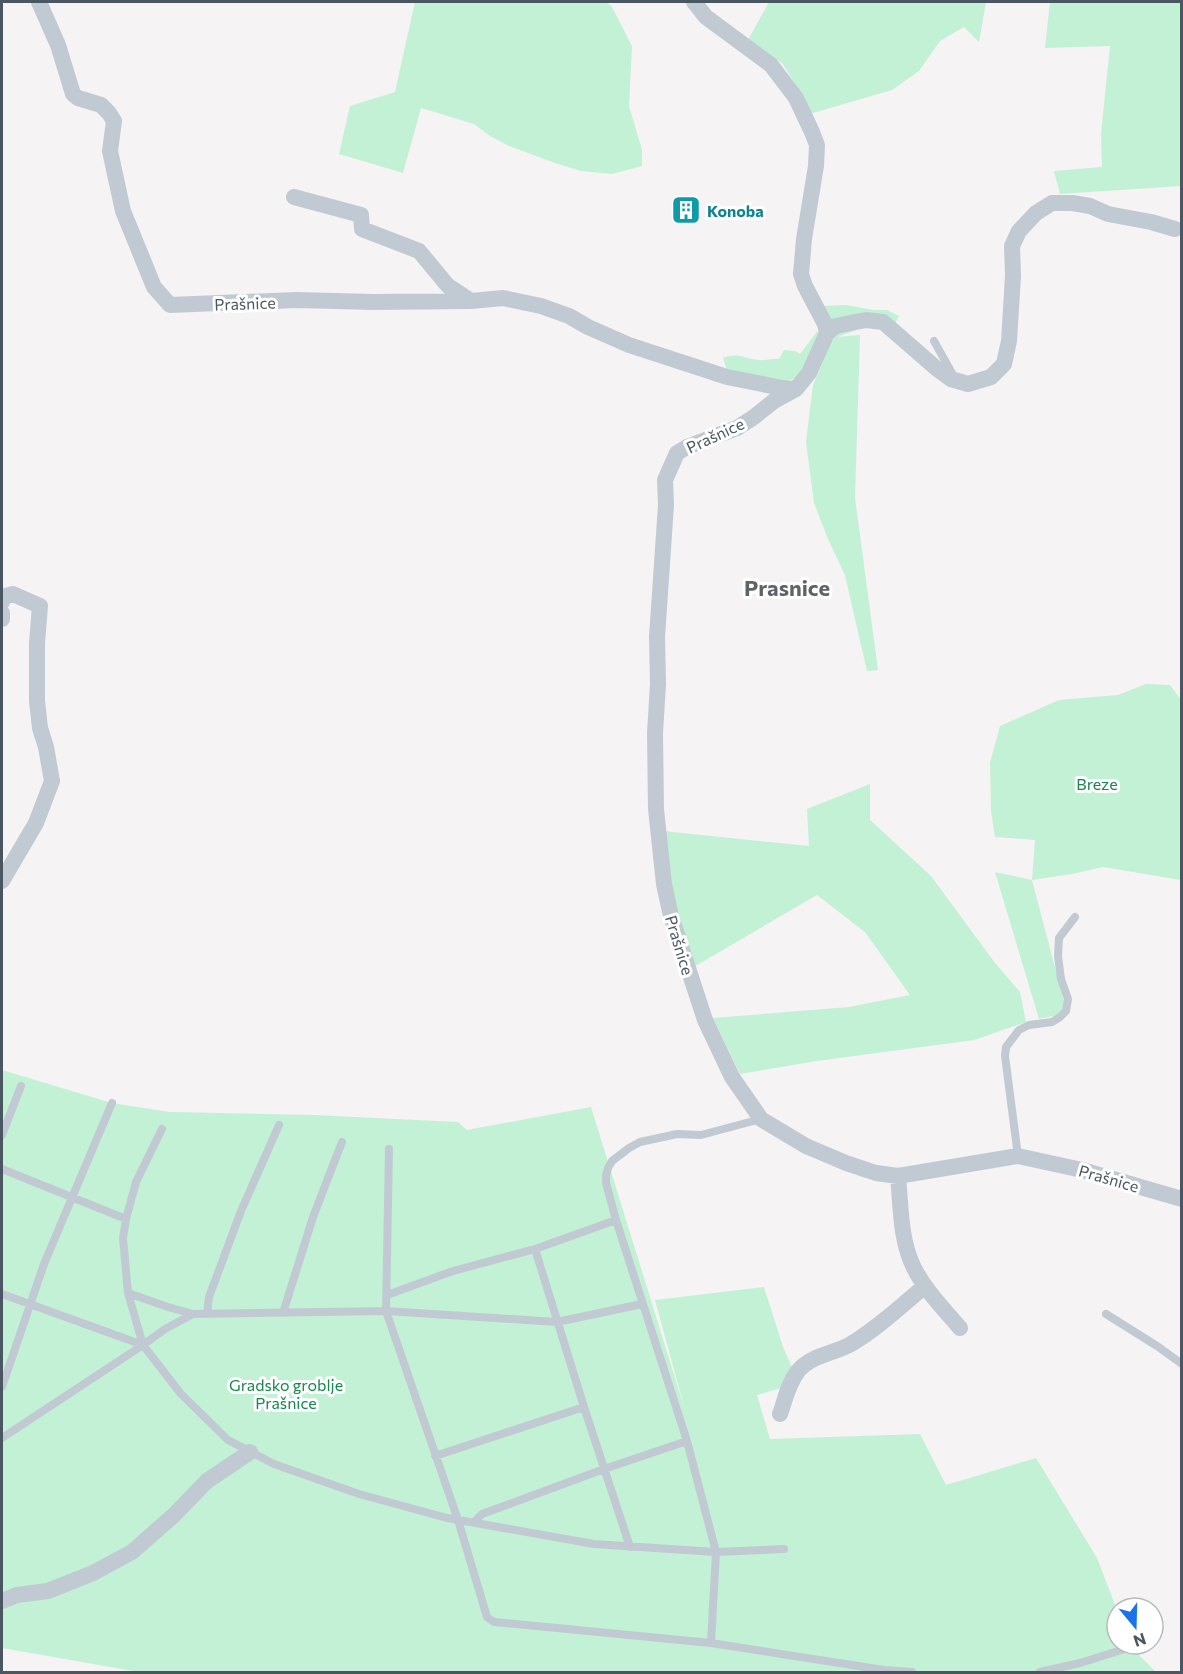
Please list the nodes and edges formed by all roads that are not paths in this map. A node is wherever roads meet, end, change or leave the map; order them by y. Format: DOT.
graph roads {
  1 [pos="39,2"];
  2 [pos="694,2"];
  3 [pos="294,197"];
  4 [pos="1175,229"];
  5 [pos="471,301"];
  6 [pos="827,333"];
  7 [pos="934,341"];
  8 [pos="956,380"];
  9 [pos="796,389"];
  10 [pos="2,602"];
  11 [pos="2,614"];
  12 [pos="2,619"];
  13 [pos="2,881"];
  14 [pos="1074,917"];
  15 [pos="21,1086"];
  16 [pos="112,1103"];
  17 [pos="761,1119"];
  18 [pos="279,1125"];
  19 [pos="162,1129"];
  20 [pos="2,1135"];
  21 [pos="342,1142"];
  22 [pos="388,1149"];
  23 [pos="1018,1156"];
  24 [pos="2,1169"];
  25 [pos="898,1176"];
  26 [pos="72,1198"];
  27 [pos="1182,1199"];
  28 [pos="126,1220"];
  29 [pos="616,1220"];
  30 [pos="535,1250"];
  31 [pos="925,1286"];
  32 [pos="128,1293"];
  33 [pos="2,1294"];
  34 [pos="387,1295"];
  35 [pos="642,1304"];
  36 [pos="30,1305"];
  37 [pos="386,1311"];
  38 [pos="283,1313"];
  39 [pos="193,1314"];
  40 [pos="207,1314"];
  41 [pos="1106,1314"];
  42 [pos="557,1322"];
  43 [pos="960,1328"];
  44 [pos="143,1345"];
  45 [pos="1182,1364"];
  46 [pos="2,1387"];
  47 [pos="584,1407"];
  48 [pos="780,1414"];
  49 [pos="2,1438"];
  50 [pos="687,1441"];
  51 [pos="250,1452"];
  52 [pos="435,1456"];
  53 [pos="604,1469"];
  54 [pos="458,1520"];
  55 [pos="474,1522"];
  56 [pos="630,1546"];
  57 [pos="784,1550"];
  58 [pos="716,1552"];
  59 [pos="2,1601"];
  60 [pos="711,1642"];
  61 [pos="1105,1655"];
  62 [pos="912,1672"];
  63 [pos="1040,1672"];
  1 -- 5 [label="street, Prašnice"];
  2 -- 6 [label="street"];
  3 -- 5 [label="street"];
  4 -- 8 [label="street"];
  5 -- 9 [label="street, Prašnice"];
  6 -- 8 [label="street"];
  6 -- 9 [label="street, Prašnice"];
  7 -- 8 [label="lane"];
  9 -- 17 [label="street, Prašnice"];
  10 -- 13 [label="street"];
  11 -- 12 [label="street"];
  14 -- 23 [label="lane"];
  15 -- 20 [label="lane"];
  16 -- 26 [label="lane"];
  17 -- 25 [label="street, Prašnice"];
  17 -- 29 [label="lane"];
  18 -- 40 [label="lane"];
  19 -- 28 [label="lane"];
  21 -- 38 [label="lane"];
  22 -- 34 [label="lane"];
  23 -- 25 [label="street, Prašnice"];
  23 -- 27 [label="street, Prašnice"];
  24 -- 26 [label="lane"];
  25 -- 31 [label="street"];
  26 -- 28 [label="lane"];
  26 -- 36 [label="lane"];
  28 -- 32 [label="lane"];
  29 -- 30 [label="lane"];
  29 -- 35 [label="lane"];
  30 -- 34 [label="lane"];
  30 -- 42 [label="lane"];
  31 -- 43 [label="street"];
  31 -- 48 [label="street"];
  32 -- 39 [label="lane"];
  32 -- 44 [label="lane"];
  33 -- 36 [label="lane"];
  34 -- 37 [label="lane"];
  35 -- 42 [label="lane"];
  35 -- 50 [label="lane"];
  36 -- 44 [label="lane"];
  36 -- 46 [label="lane"];
  37 -- 38 [label="lane"];
  37 -- 42 [label="lane"];
  37 -- 52 [label="lane"];
  38 -- 40 [label="lane"];
  39 -- 40 [label="lane"];
  39 -- 44 [label="lane"];
  41 -- 45 [label="lane"];
  42 -- 47 [label="lane"];
  44 -- 49 [label="lane"];
  44 -- 51 [label="lane"];
  47 -- 52 [label="lane"];
  47 -- 53 [label="lane"];
  50 -- 53 [label="lane"];
  50 -- 58 [label="lane"];
  51 -- 54 [label="lane"];
  51 -- 59 [label="street"];
  52 -- 54 [label="lane"];
  53 -- 55 [label="lane"];
  53 -- 56 [label="lane"];
  54 -- 55 [label="lane"];
  54 -- 60 [label="lane"];
  55 -- 56 [label="lane"];
  56 -- 58 [label="lane"];
  57 -- 58 [label="lane"];
  58 -- 60 [label="lane"];
  60 -- 62 [label="lane"];
  61 -- 63 [label="lane"];
}
